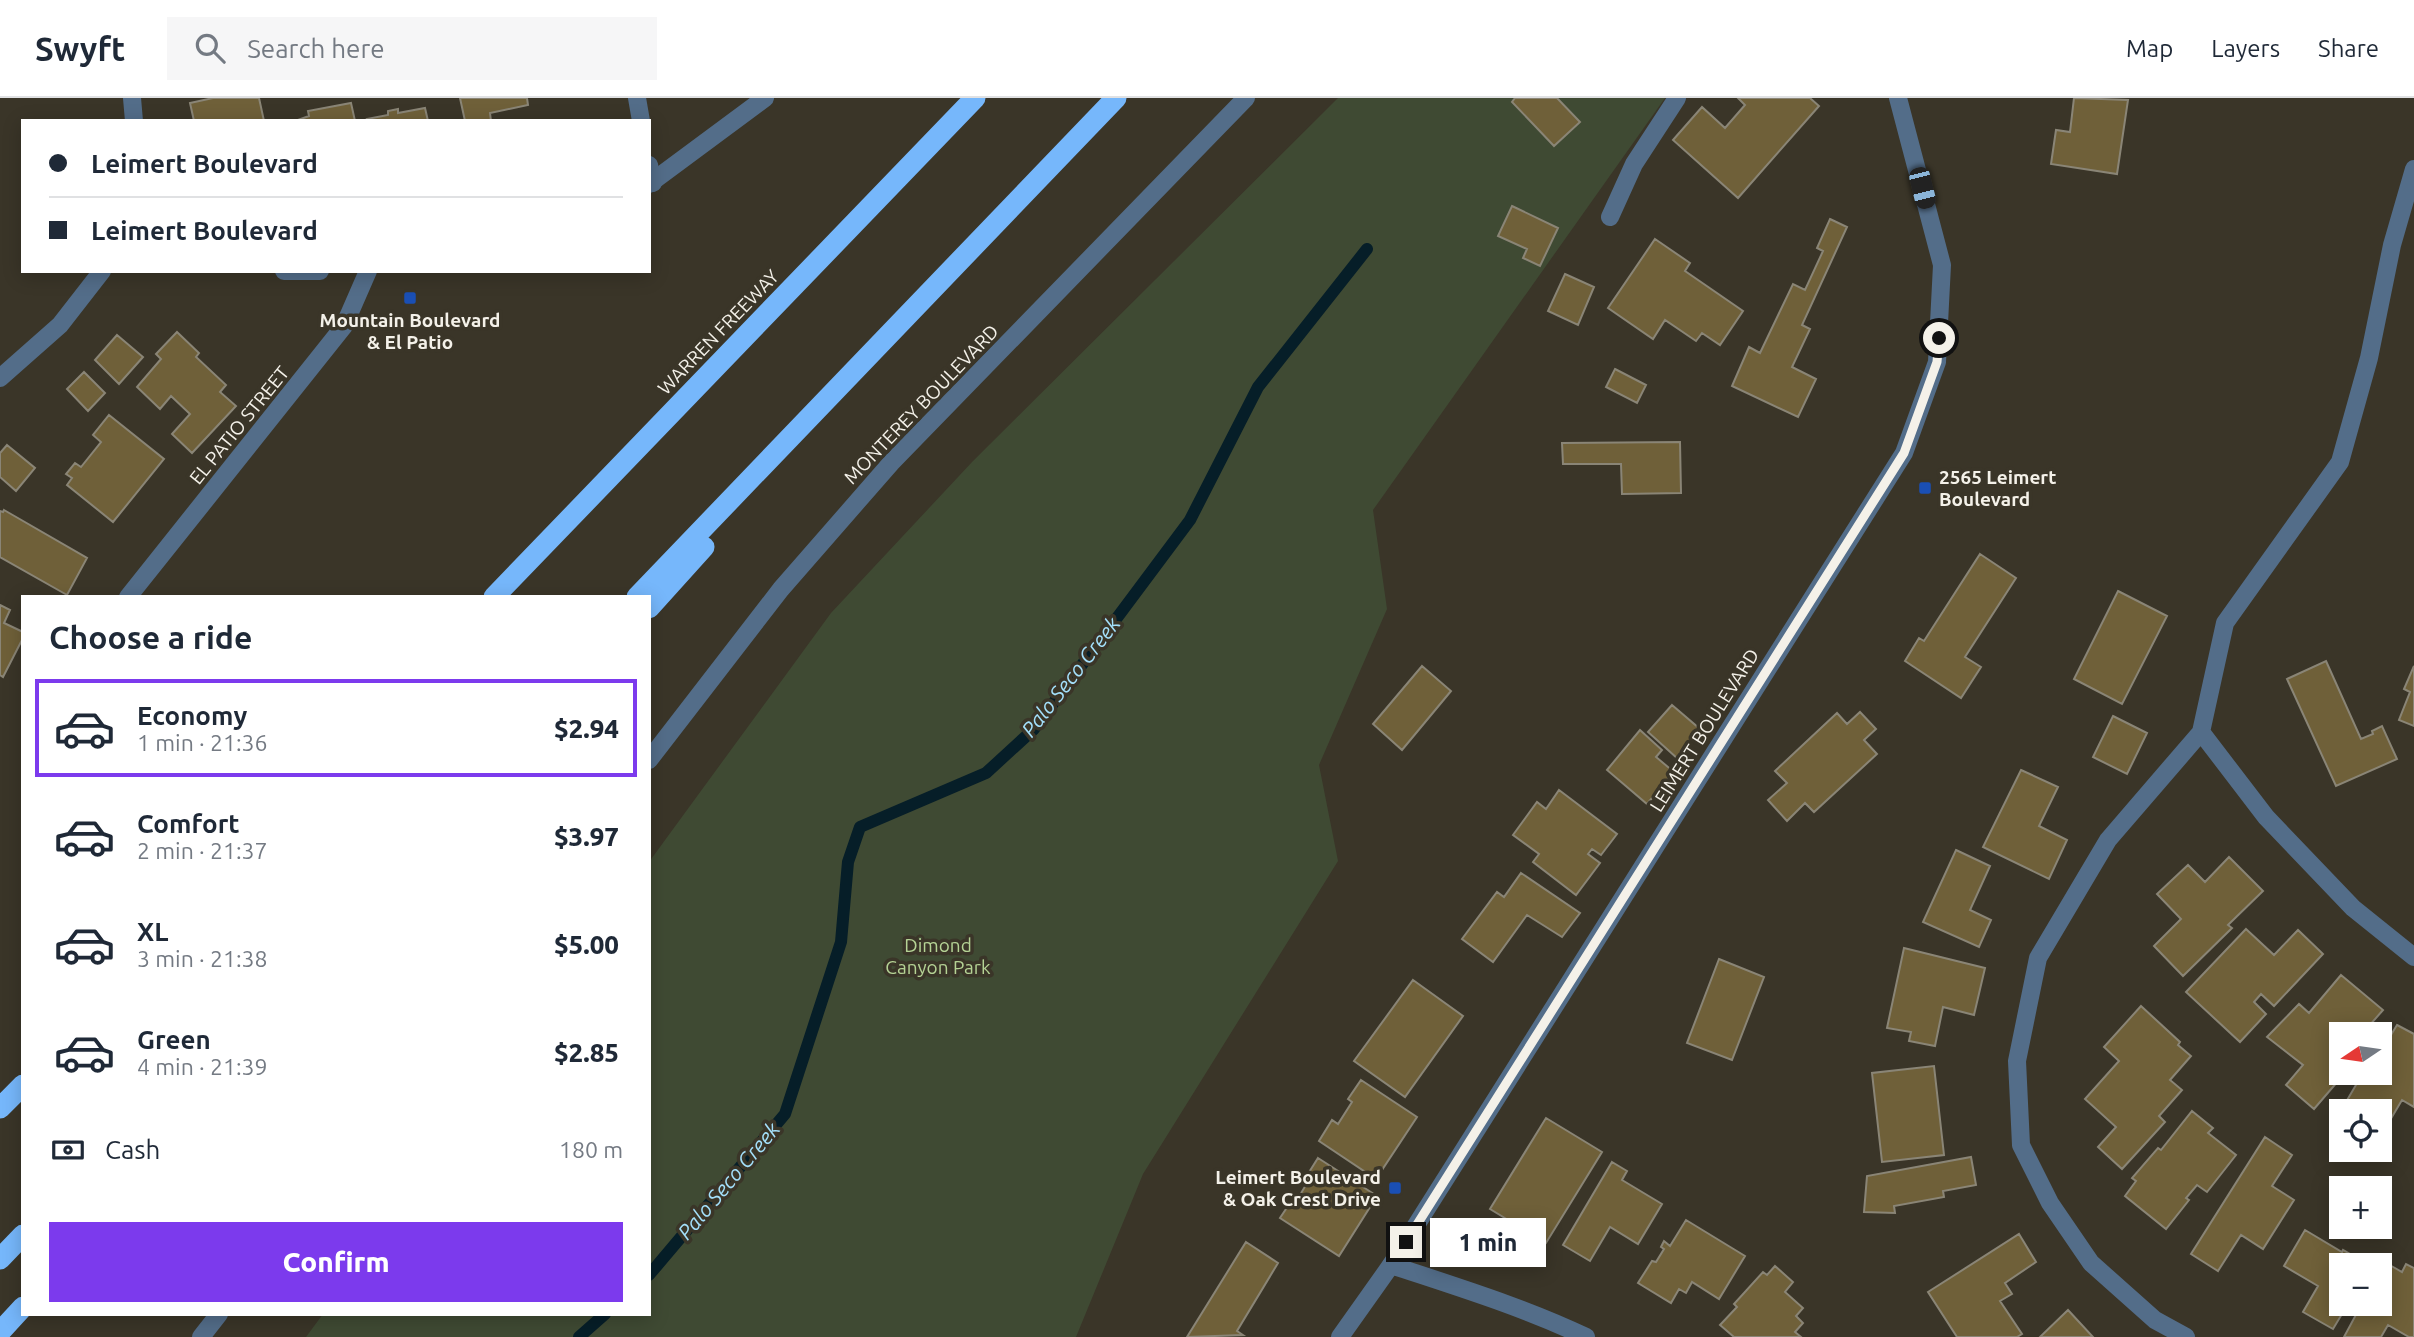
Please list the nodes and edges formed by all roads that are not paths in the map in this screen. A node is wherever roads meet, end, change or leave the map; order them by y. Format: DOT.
graph roads {
  1 [pos="132,98"];
  2 [pos="637,98"];
  3 [pos="765,98"];
  4 [pos="975,98"];
  5 [pos="1116,98"];
  6 [pos="1246,98"];
  7 [pos="1677,98"];
  8 [pos="1898,98"];
  9 [pos="134,119"];
  10 [pos="641,119"];
  11 [pos="2414,169"];
  12 [pos="651,176"];
  13 [pos="1611,217"];
  14 [pos="100,273"];
  15 [pos="367,273"];
  16 [pos="948,273"];
  17 [pos="0,378"];
  18 [pos="130,595"];
  19 [pos="496,595"];
  20 [pos="639,595"];
  21 [pos="651,606"];
  22 [pos="2201,732"];
  23 [pos="651,757"];
  24 [pos="2414,957"];
  25 [pos="21,1087"];
  26 [pos="0,1108"];
  27 [pos="21,1238"];
  28 [pos="0,1259"];
  29 [pos="1391,1265"];
  30 [pos="21,1309"];
  31 [pos="217,1316"];
  32 [pos="0,1332"];
  33 [pos="201,1337"];
  34 [pos="1339,1337"];
  35 [pos="1586,1337"];
  36 [pos="2186,1337"];
  1 -- 9 [label="street"];
  2 -- 10 [label="street"];
  3 -- 12 [label="street"];
  4 -- 19 [label="highway, WARREN FREEWAY"];
  5 -- 16 [label="highway"];
  6 -- 23 [label="street, MONTEREY BOULEVARD"];
  7 -- 13 [label="street"];
  8 -- 29 [label="street, LEIMERT BOULEVARD"];
  11 -- 22 [label="street"];
  14 -- 17 [label="street"];
  15 -- 18 [label="street, EL PATIO STREET"];
  16 -- 20 [label="highway"];
  16 -- 21 [label="highway"];
  22 -- 24 [label="street"];
  22 -- 36 [label="street"];
  25 -- 26 [label="highway"];
  27 -- 28 [label="highway"];
  29 -- 34 [label="street, LEIMERT BOULEVARD"];
  29 -- 35 [label="street"];
  30 -- 32 [label="highway"];
  31 -- 33 [label="street"];
}
